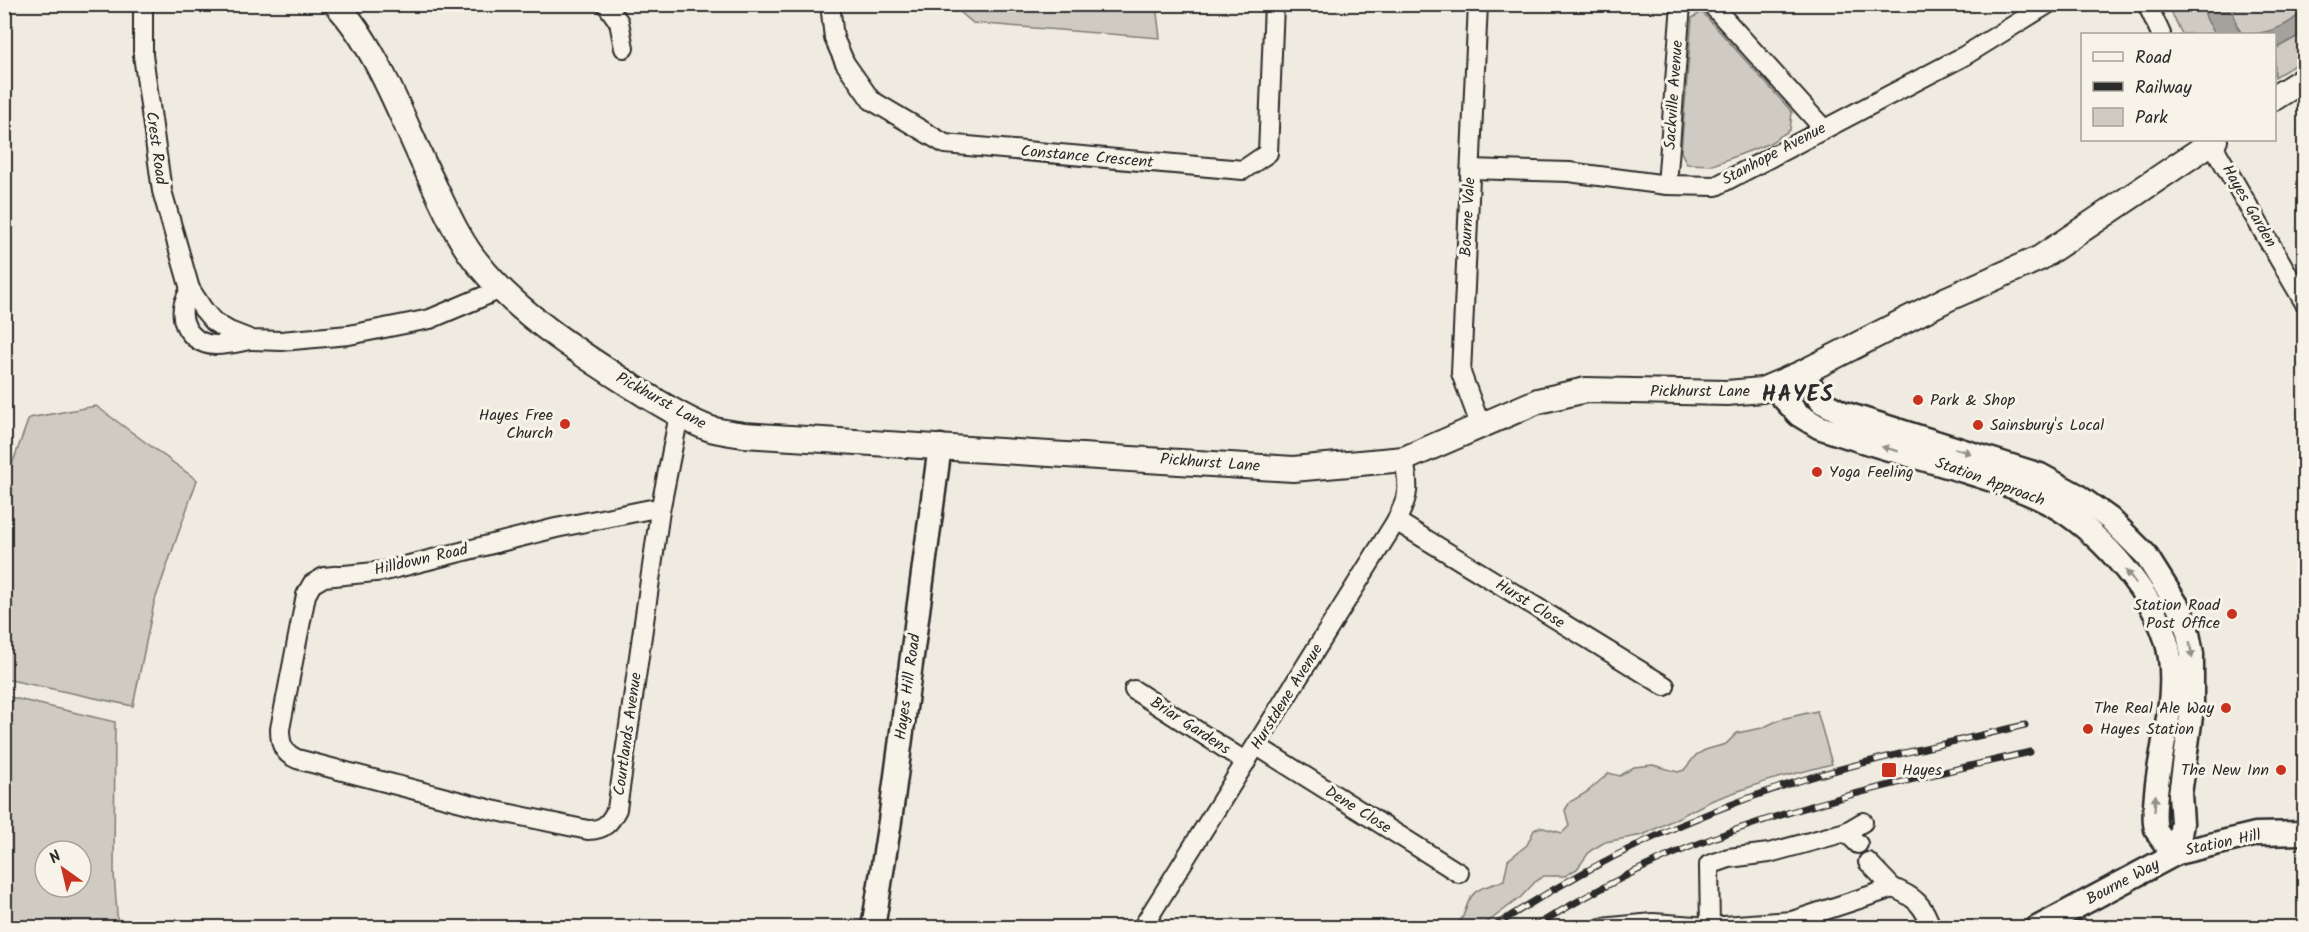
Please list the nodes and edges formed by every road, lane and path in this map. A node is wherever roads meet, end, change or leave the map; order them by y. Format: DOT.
graph roads {
  1 [pos="143,4"];
  2 [pos="336,4"];
  3 [pos="606,4"];
  4 [pos="830,4"];
  5 [pos="1275,4"];
  6 [pos="1478,4"];
  7 [pos="1681,4"];
  8 [pos="1711,4"];
  9 [pos="2049,4"];
  10 [pos="2147,4"];
  11 [pos="2161,33"];
  12 [pos="624,48"];
  13 [pos="2304,79"];
  14 [pos="2276,97"];
  15 [pos="1823,128"];
  16 [pos="2211,141"];
  17 [pos="2213,141"];
  18 [pos="1471,169"];
  19 [pos="1667,185"];
  20 [pos="190,289"];
  21 [pos="501,289"];
  22 [pos="2304,302"];
  23 [pos="252,339"];
  24 [pos="1802,374"];
  25 [pos="1773,387"];
  26 [pos="679,415"];
  27 [pos="1481,427"];
  28 [pos="940,446"];
  29 [pos="1404,459"];
  30 [pos="660,511"];
  31 [pos="1396,521"];
  32 [pos="1665,686"];
  33 [pos="1134,690"];
  34 [pos="1257,746"];
  35 [pos="283,748"];
  36 [pos="1246,762"];
  37 [pos="1863,822"];
  38 [pos="2304,833"];
  39 [pos="2177,853"];
  40 [pos="1868,862"];
  41 [pos="1458,873"];
  42 [pos="1893,888"];
  43 [pos="873,927"];
  44 [pos="1142,927"];
  45 [pos="1601,927"];
  46 [pos="1710,927"];
  47 [pos="1931,927"];
  48 [pos="2037,927"];
  1 -- 20 [label="street, Crest Road"];
  2 -- 21 [label="main road, Pickhurst Lane"];
  3 -- 12 [label="street"];
  4 -- 5 [label="street, Constance Crescent"];
  6 -- 18 [label="street, Bourne Vale"];
  7 -- 19 [label="street, Sackville Avenue"];
  8 -- 15 [label="street"];
  9 -- 15 [label="street, Stanhope Avenue"];
  10 -- 11 [label="street"];
  13 -- 14 [label="main road"];
  15 -- 19 [label="street, Stanhope Avenue"];
  16 -- 24 [label="main road, Pickhurst Lane"];
  17 -- 22 [label="street, Hayes Garden"];
  18 -- 19 [label="street, Stanhope Avenue"];
  18 -- 27 [label="street, Bourne Vale"];
  20 -- 23 [label="street, Crest Road"];
  20 -- 23 [label="street, Crest Road"];
  21 -- 23 [label="street, Crest Road"];
  21 -- 26 [label="main road, Pickhurst Lane"];
  24 -- 25 [label="main road, Pickhurst Lane"];
  24 -- 39 [label="street, Station Approach, one-way"];
  25 -- 27 [label="main road, Pickhurst Lane"];
  39 -- 25 [label="street, Station Approach, one-way"];
  26 -- 28 [label="main road, Pickhurst Lane"];
  26 -- 30 [label="street, Courtlands Avenue"];
  27 -- 29 [label="main road, Pickhurst Lane"];
  28 -- 29 [label="main road, Pickhurst Lane"];
  28 -- 43 [label="street, Hayes Hill Road"];
  29 -- 31 [label="street, Hurstdene Avenue"];
  30 -- 35 [label="street, Hilldown Road"];
  30 -- 35 [label="street, Courtlands Avenue"];
  31 -- 32 [label="street, Hurst Close"];
  31 -- 34 [label="street, Hurstdene Avenue"];
  33 -- 36 [label="street, Briar Gardens"];
  34 -- 36 [label="street, Hurstdene Avenue"];
  34 -- 41 [label="street, Dene Close"];
  36 -- 44 [label="street, Hurstdene Avenue"];
  37 -- 46 [label="street"];
  38 -- 39 [label="street, Station Hill"];
  39 -- 48 [label="street, Bourne Way"];
  40 -- 42 [label="street"];
  42 -- 46 [label="street"];
  42 -- 47 [label="street"];
  45 -- 46 [label="street"];
}
